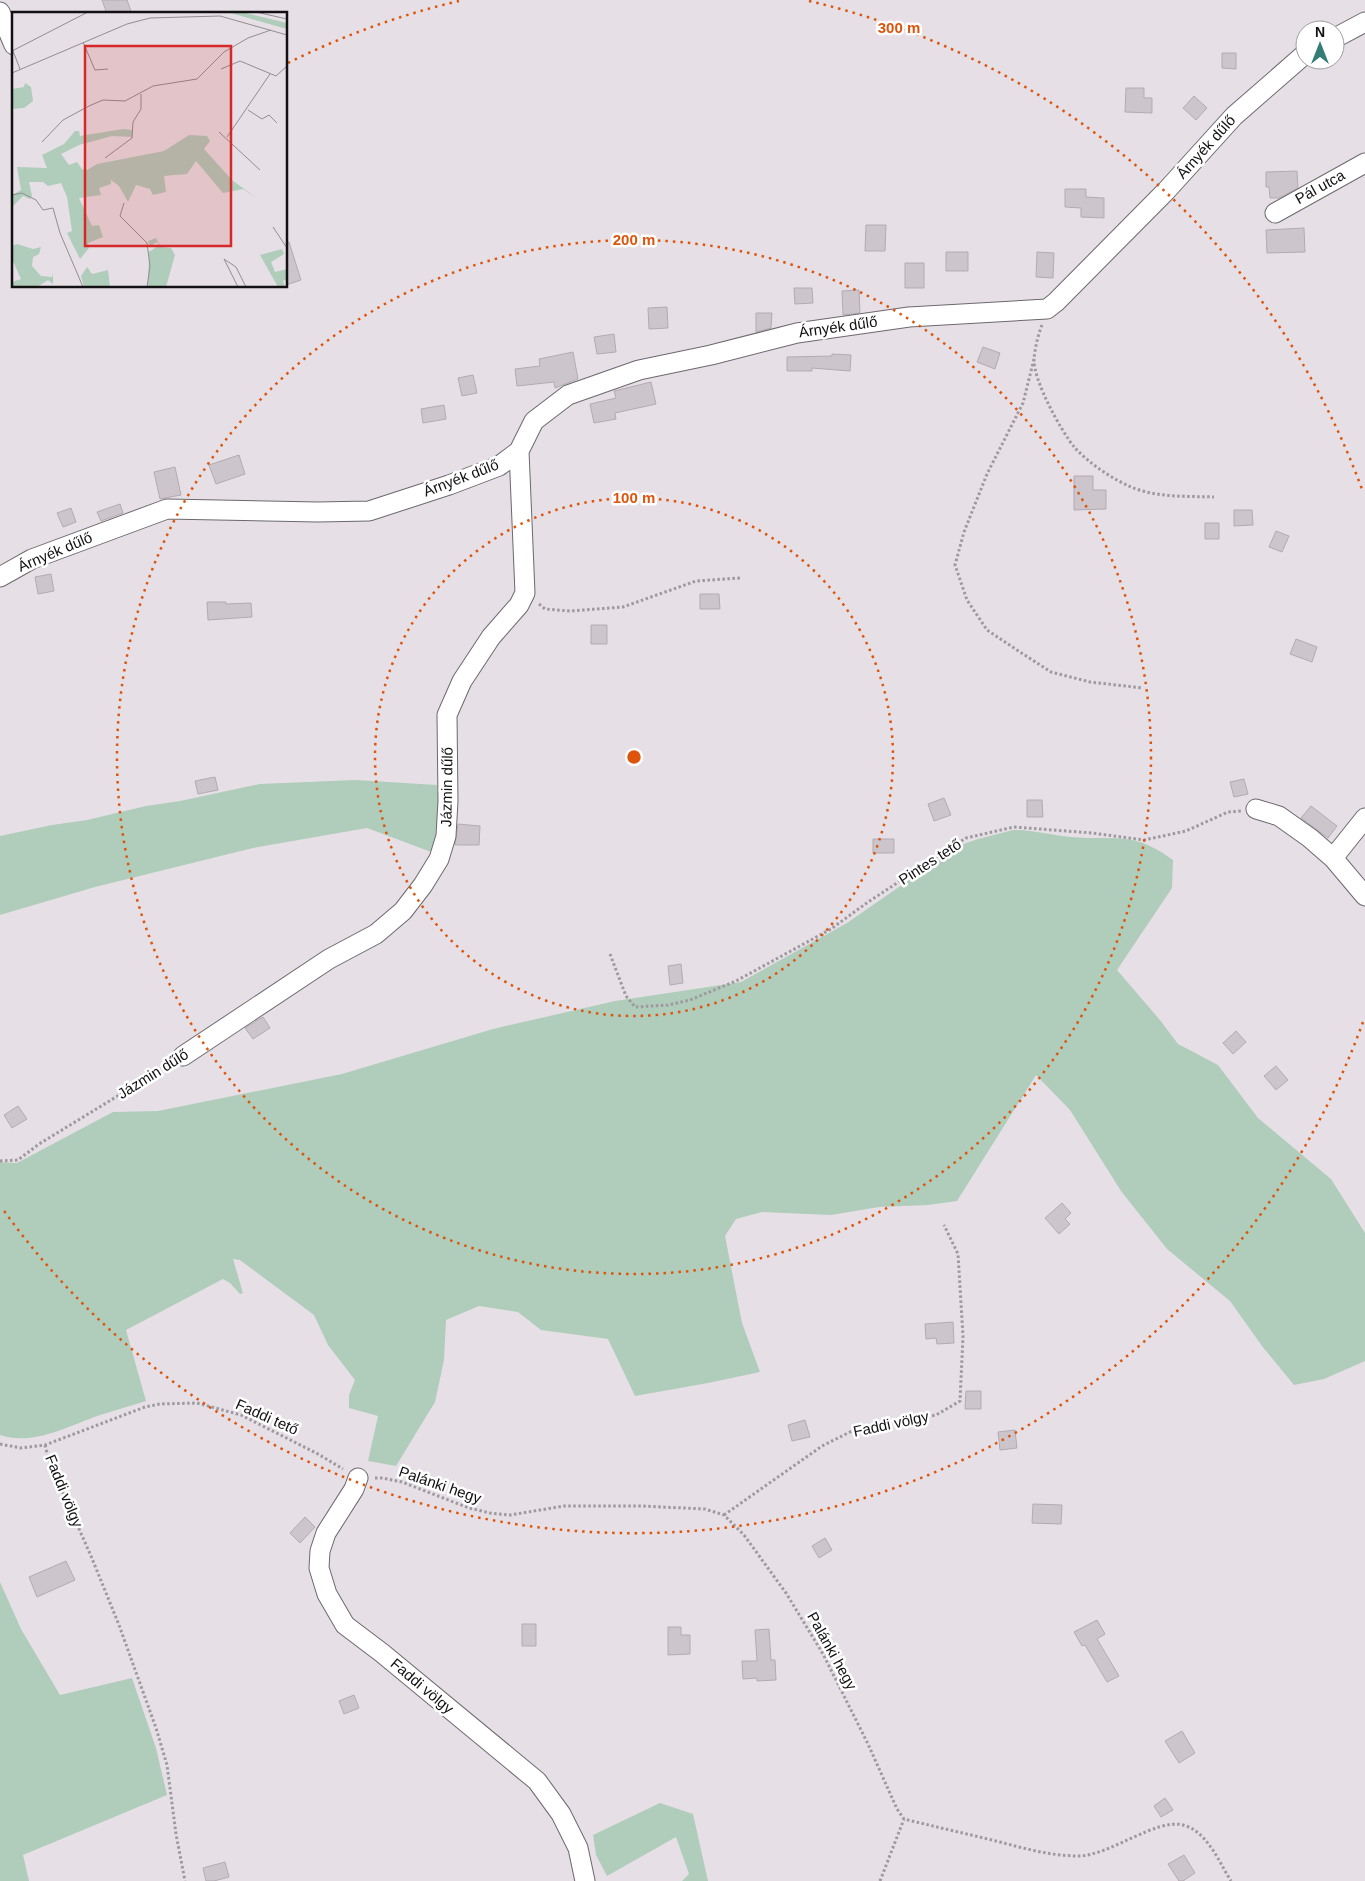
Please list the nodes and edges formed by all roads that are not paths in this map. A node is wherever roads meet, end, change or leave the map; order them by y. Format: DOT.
graph roads {
  1 [pos="0,12"];
  2 [pos="1365,22"];
  3 [pos="1345,33"];
  4 [pos="12,40"];
  5 [pos="1295,63"];
  6 [pos="1365,163"];
  7 [pos="1275,212"];
  8 [pos="519,451"];
  9 [pos="0,577"];
  10 [pos="1256,809"];
  11 [pos="1365,818"];
  12 [pos="1333,858"];
  13 [pos="1365,896"];
  14 [pos="183,1056"];
  15 [pos="358,1478"];
  16 [pos="585,1881"];
  1 -- 4 [label="street"];
  2 -- 3 [label="street"];
  5 -- 8 [label="street, Árnyék dűlő"];
  6 -- 7 [label="street, Pál utca"];
  8 -- 9 [label="street, Árnyék dűlő"];
  8 -- 14 [label="street, Jázmin dűlő"];
  10 -- 12 [label="street"];
  11 -- 12 [label="street"];
  12 -- 13 [label="street"];
  15 -- 16 [label="street, Faddi völgy"];
}
